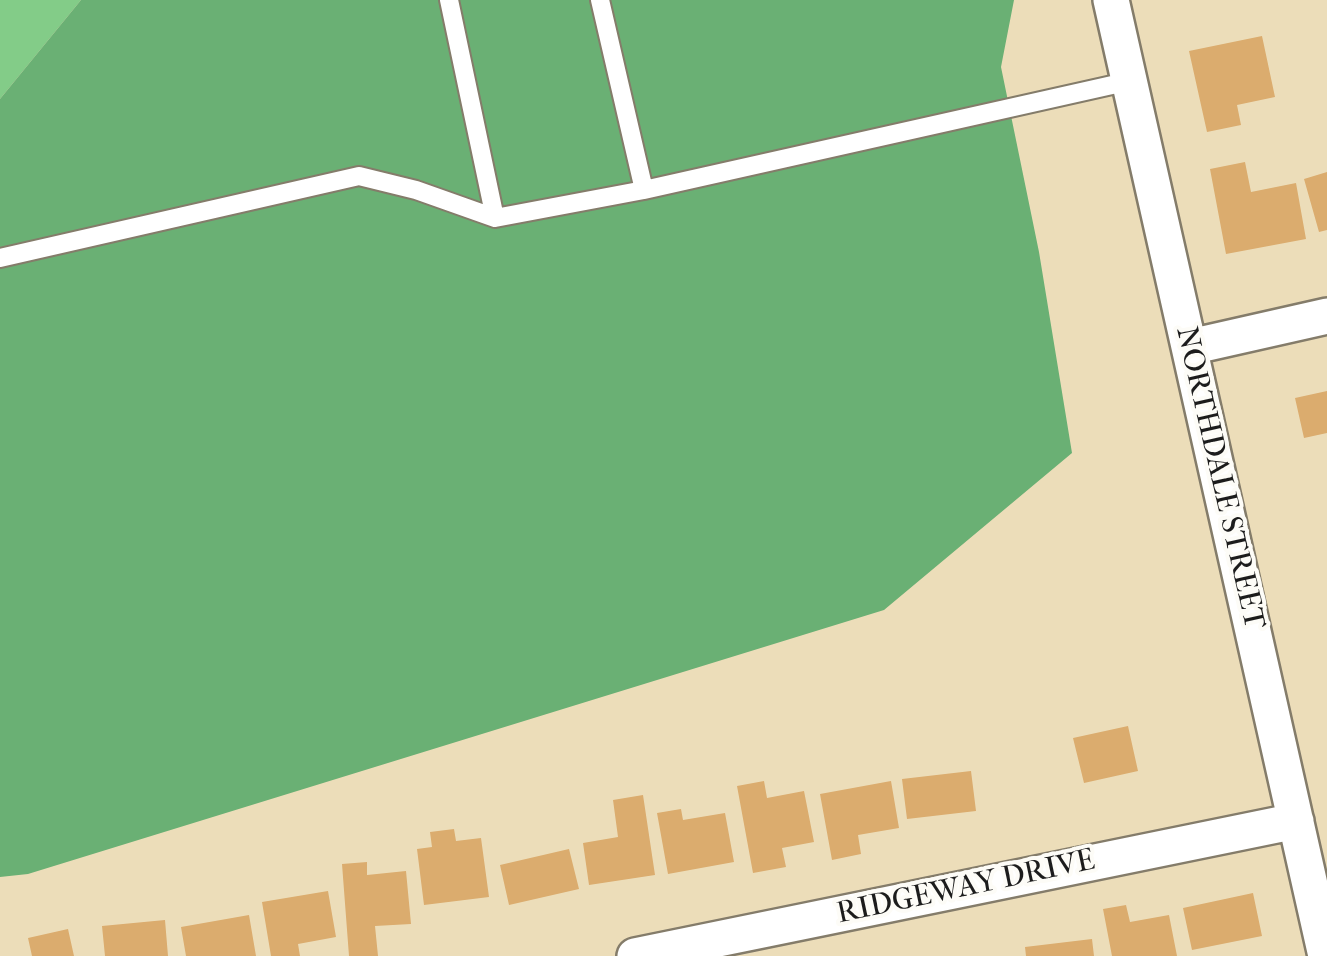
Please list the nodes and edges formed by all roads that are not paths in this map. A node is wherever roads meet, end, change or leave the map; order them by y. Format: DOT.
graph roads {
  1 [pos="448,0"];
  2 [pos="600,0"];
  3 [pos="1111,0"];
  4 [pos="1130,81"];
  5 [pos="644,190"];
  6 [pos="495,218"];
  7 [pos="0,258"];
  8 [pos="1327,316"];
  9 [pos="1190,347"];
  10 [pos="1296,820"];
  11 [pos="636,956"];
  12 [pos="1326,956"];
  1 -- 6 [label="lane"];
  2 -- 5 [label="lane"];
  3 -- 4 [label="street, NORTHDALE STREET"];
  4 -- 5 [label="lane"];
  4 -- 9 [label="street, NORTHDALE STREET"];
  5 -- 6 [label="lane"];
  6 -- 7 [label="lane"];
  8 -- 9 [label="street"];
  9 -- 10 [label="street, NORTHDALE STREET"];
  10 -- 11 [label="street, RIDGEWAY DRIVE"];
  10 -- 12 [label="street, NORTHDALE STREET"];
}
